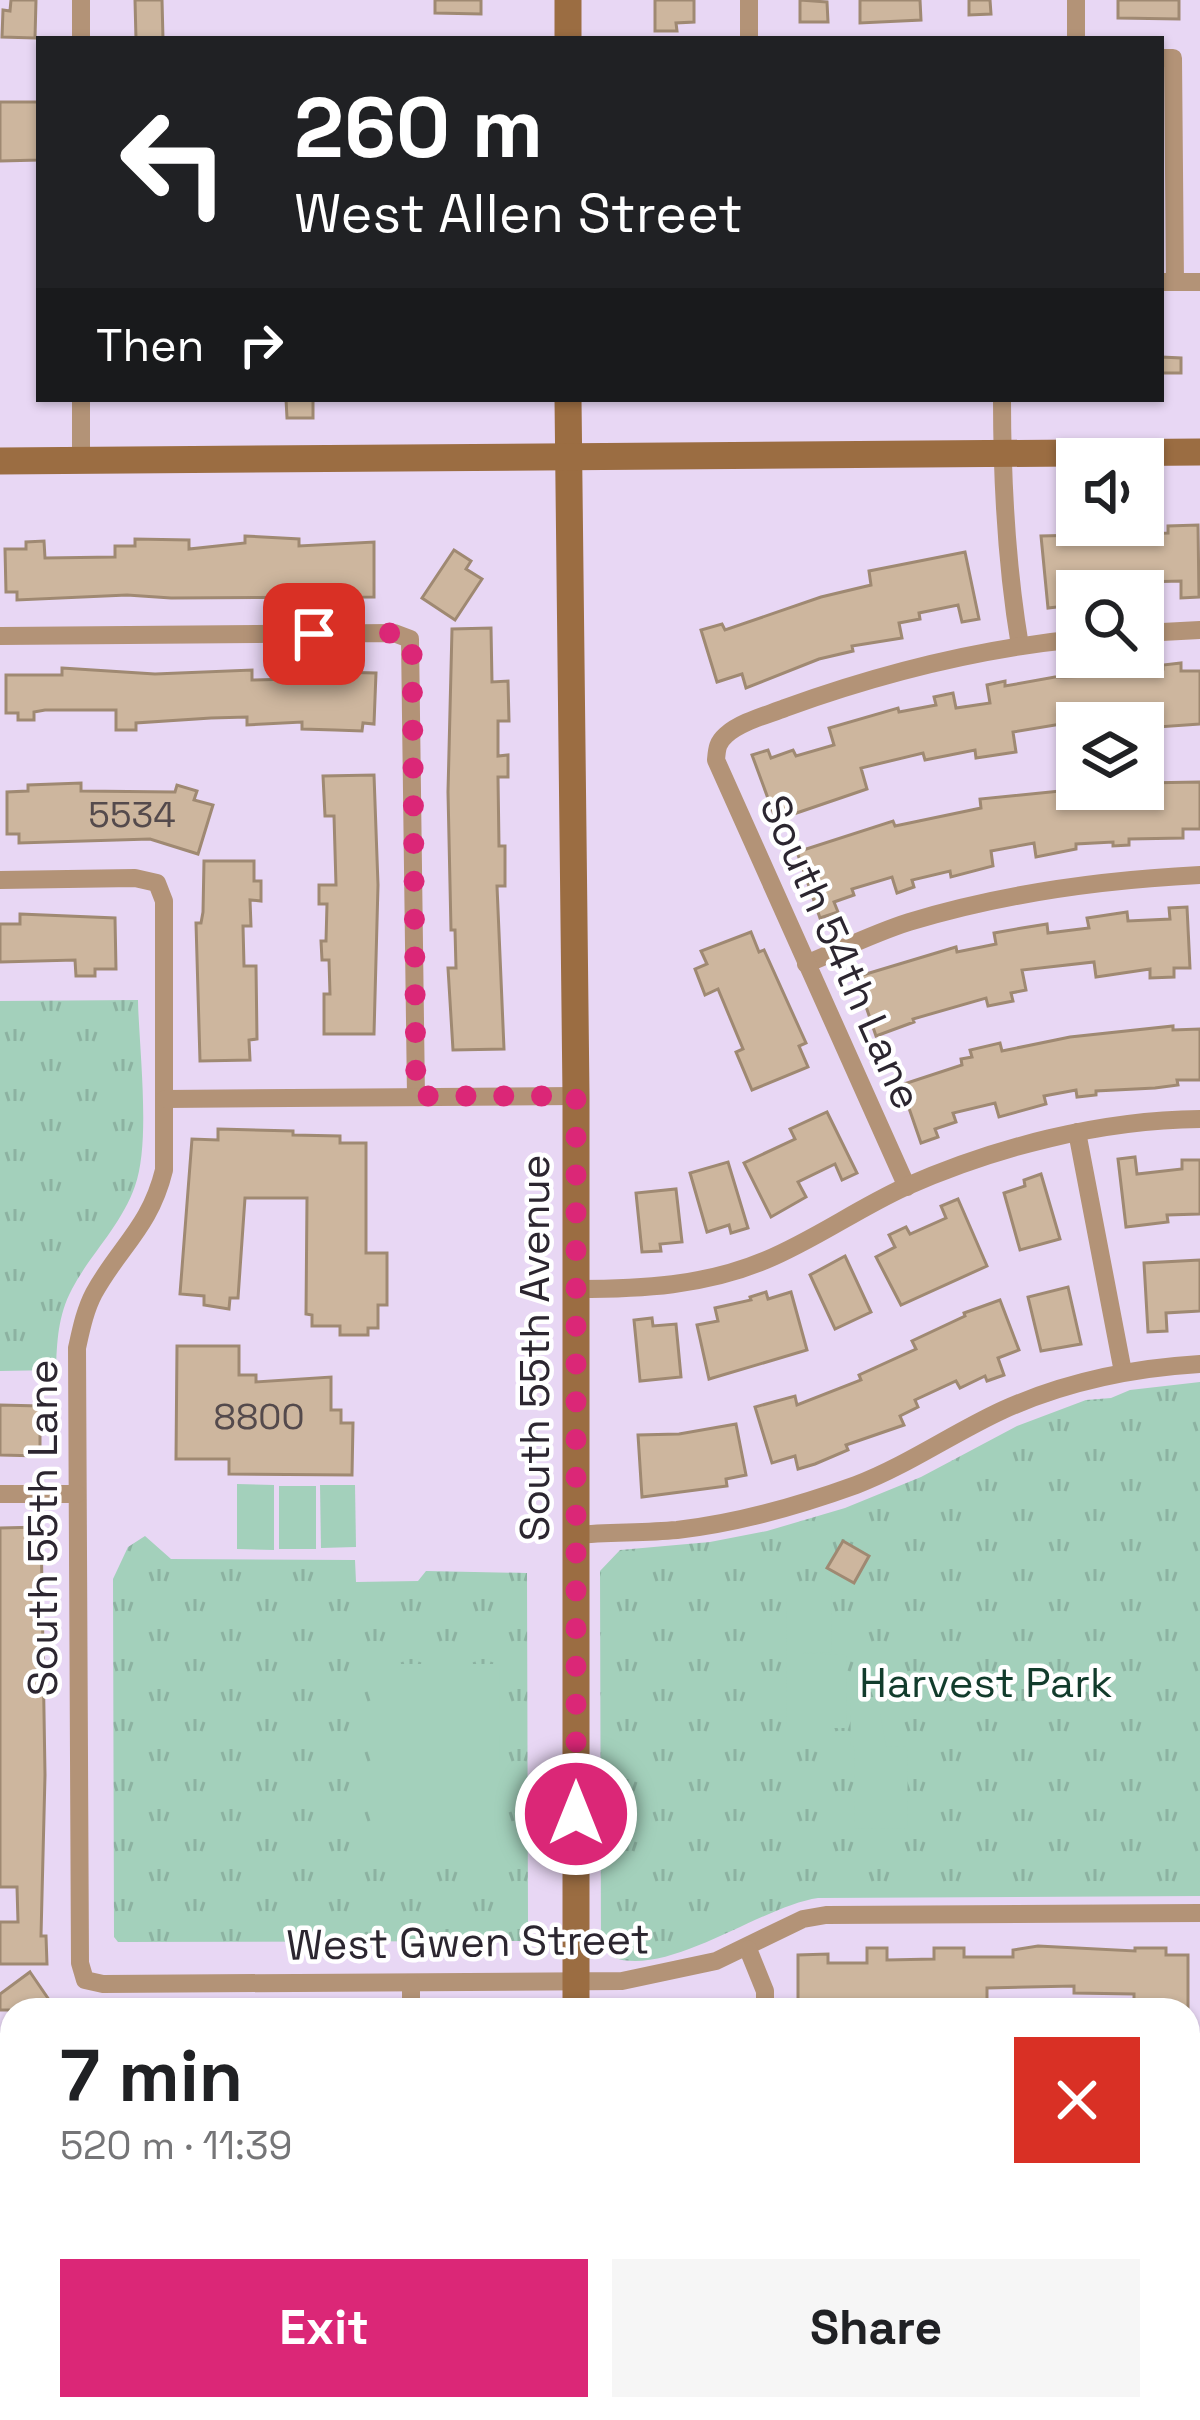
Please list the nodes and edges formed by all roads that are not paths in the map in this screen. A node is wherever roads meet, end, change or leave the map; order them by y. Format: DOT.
graph roads {
  1 [pos="81,0"];
  2 [pos="568,0"];
  3 [pos="749,0"];
  4 [pos="1076,0"];
  5 [pos="81,36"];
  6 [pos="568,36"];
  7 [pos="749,36"];
  8 [pos="1076,36"];
  9 [pos="1167,58"];
  10 [pos="1168,282"];
  11 [pos="1200,282"];
  12 [pos="81,402"];
  13 [pos="568,402"];
  14 [pos="1002,402"];
  15 [pos="1200,452"];
  16 [pos="1002,454"];
  17 [pos="569,457"];
  18 [pos="81,460"];
  19 [pos="0,461"];
  20 [pos="1200,630"];
  21 [pos="1164,632"];
  22 [pos="0,636"];
  23 [pos="1056,642"];
  24 [pos="1020,646"];
  25 [pos="1200,875"];
  26 [pos="0,880"];
  27 [pos="806,964"];
  28 [pos="416,1096"];
  29 [pos="576,1096"];
  30 [pos="165,1099"];
  31 [pos="1200,1119"];
  32 [pos="1077,1132"];
  33 [pos="907,1187"];
  34 [pos="576,1289"];
  35 [pos="1200,1364"];
  36 [pos="1124,1372"];
  37 [pos="0,1494"];
  38 [pos="77,1494"];
  39 [pos="576,1535"];
  40 [pos="1200,1913"];
  41 [pos="748,1949"];
  42 [pos="86,1980"];
  43 [pos="410,1983"];
  44 [pos="577,1996"];
  45 [pos="411,1998"];
  46 [pos="765,1998"];
  1 -- 5 [label="street"];
  2 -- 6 [label="street"];
  3 -- 7 [label="street"];
  4 -- 8 [label="street"];
  9 -- 10 [label="street"];
  10 -- 11 [label="street"];
  12 -- 18 [label="street"];
  13 -- 17 [label="street, South 55th Avenue"];
  14 -- 16 [label="street"];
  15 -- 16 [label="street"];
  16 -- 17 [label="street"];
  16 -- 24 [label="street"];
  17 -- 18 [label="street"];
  17 -- 29 [label="street, South 55th Avenue"];
  18 -- 19 [label="street"];
  20 -- 21 [label="street"];
  22 -- 28 [label="street"];
  23 -- 24 [label="street"];
  24 -- 27 [label="street, South 54th Lane"];
  25 -- 27 [label="street"];
  26 -- 30 [label="street, South 55th Lane"];
  27 -- 33 [label="street, South 54th Lane"];
  28 -- 29 [label="street"];
  28 -- 30 [label="street"];
  29 -- 34 [label="street, South 55th Avenue"];
  30 -- 38 [label="street, South 55th Lane"];
  31 -- 32 [label="street"];
  32 -- 33 [label="street"];
  32 -- 36 [label="street"];
  33 -- 34 [label="street"];
  34 -- 39 [label="street, South 55th Avenue"];
  35 -- 36 [label="street"];
  36 -- 39 [label="street"];
  37 -- 38 [label="street"];
  38 -- 42 [label="street, South 55th Lane"];
  39 -- 44 [label="street, South 55th Avenue"];
  40 -- 41 [label="street, West Gwen Street"];
  41 -- 44 [label="street, West Gwen Street"];
  41 -- 46 [label="street"];
  42 -- 43 [label="street, West Gwen Street"];
  43 -- 44 [label="street, West Gwen Street"];
  43 -- 45 [label="street"];
}
